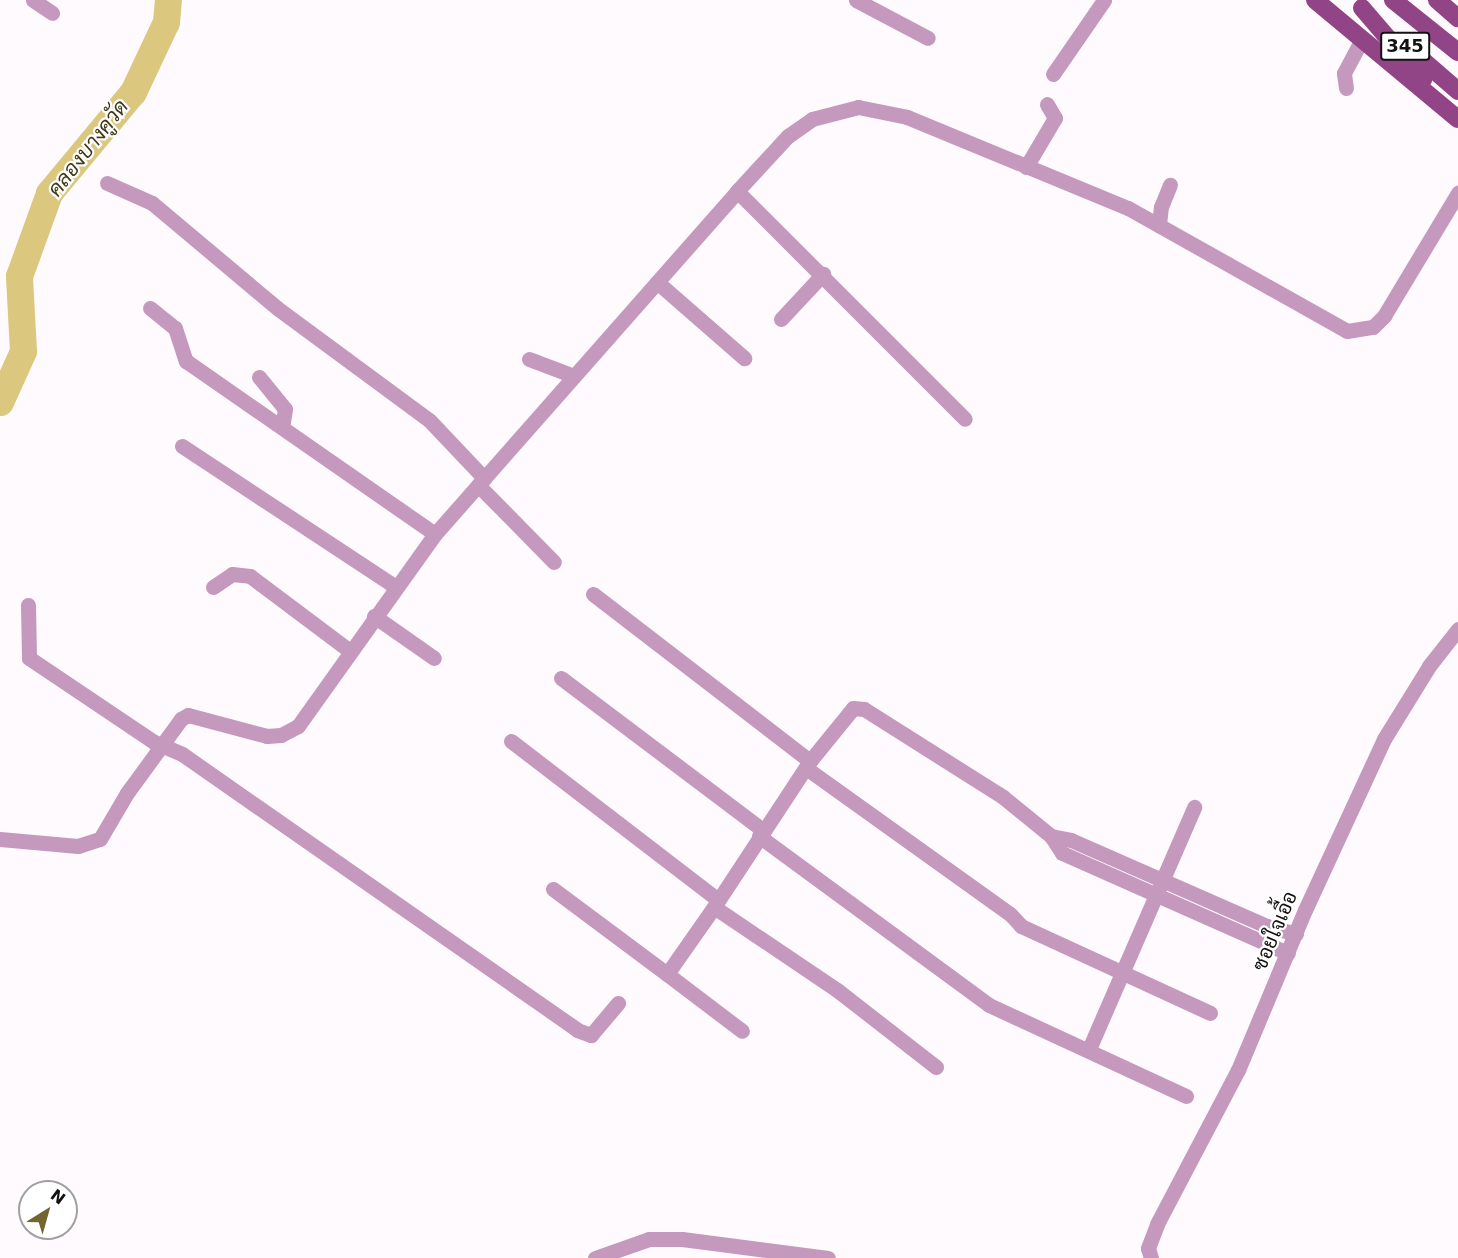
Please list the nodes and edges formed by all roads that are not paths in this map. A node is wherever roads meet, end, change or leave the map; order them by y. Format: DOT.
graph roads {
  1 [pos="33,0"];
  2 [pos="856,0"];
  3 [pos="1104,0"];
  4 [pos="1315,0"];
  5 [pos="1393,0"];
  6 [pos="1437,0"];
  7 [pos="1357,4"];
  8 [pos="52,13"];
  9 [pos="1458,18"];
  10 [pos="928,38"];
  11 [pos="1362,39"];
  12 [pos="1458,52"];
  13 [pos="1053,74"];
  14 [pos="1346,88"];
  15 [pos="1458,91"];
  16 [pos="1047,104"];
  17 [pos="1458,119"];
  18 [pos="1026,167"];
  19 [pos="107,183"];
  20 [pos="1170,184"];
  21 [pos="737,191"];
  22 [pos="1458,193"];
  23 [pos="1159,225"];
  24 [pos="823,274"];
  25 [pos="657,282"];
  26 [pos="150,308"];
  27 [pos="781,319"];
  28 [pos="744,358"];
  29 [pos="529,359"];
  30 [pos="574,376"];
  31 [pos="259,377"];
  32 [pos="965,420"];
  33 [pos="282,427"];
  34 [pos="182,446"];
  35 [pos="481,481"];
  36 [pos="435,534"];
  37 [pos="554,562"];
  38 [pos="394,586"];
  39 [pos="213,587"];
  40 [pos="593,594"];
  41 [pos="28,605"];
  42 [pos="374,616"];
  43 [pos="1458,629"];
  44 [pos="350,651"];
  45 [pos="434,658"];
  46 [pos="561,678"];
  47 [pos="511,741"];
  48 [pos="163,744"];
  49 [pos="808,765"];
  50 [pos="1194,807"];
  51 [pos="761,833"];
  52 [pos="1051,836"];
  53 [pos="0,839"];
  54 [pos="1163,880"];
  55 [pos="553,889"];
  56 [pos="1157,895"];
  57 [pos="716,903"];
  58 [pos="1296,934"];
  59 [pos="1288,953"];
  60 [pos="1120,972"];
  61 [pos="667,974"];
  62 [pos="618,1004"];
  63 [pos="1210,1013"];
  64 [pos="742,1031"];
  65 [pos="1089,1049"];
  66 [pos="936,1067"];
  67 [pos="1186,1096"];
  68 [pos="1145,1255"];
  69 [pos="595,1258"];
  70 [pos="828,1258"];
  1 -- 8 [label="street"];
  2 -- 10 [label="street"];
  3 -- 13 [label="street"];
  4 -- 11 [label="main road"];
  5 -- 12 [label="main road, 345"];
  6 -- 9 [label="main road, 345"];
  7 -- 15 [label="main road, 345"];
  7 -- 17 [label="main road"];
  11 -- 14 [label="street"];
  11 -- 17 [label="main road"];
  16 -- 18 [label="street"];
  18 -- 21 [label="street"];
  18 -- 23 [label="street"];
  19 -- 35 [label="street"];
  20 -- 23 [label="street"];
  21 -- 24 [label="street"];
  21 -- 25 [label="street"];
  22 -- 23 [label="street"];
  24 -- 27 [label="street"];
  24 -- 32 [label="street"];
  25 -- 28 [label="street"];
  25 -- 30 [label="street"];
  26 -- 33 [label="street"];
  29 -- 30 [label="street"];
  30 -- 35 [label="street"];
  31 -- 33 [label="street"];
  33 -- 36 [label="street"];
  34 -- 38 [label="street"];
  35 -- 36 [label="street"];
  35 -- 37 [label="street"];
  36 -- 38 [label="street"];
  38 -- 42 [label="street"];
  39 -- 44 [label="street"];
  40 -- 49 [label="street"];
  41 -- 48 [label="street"];
  42 -- 44 [label="street"];
  42 -- 45 [label="street"];
  43 -- 58 [label="street, ซอยใจเอื้อ"];
  44 -- 48 [label="street"];
  46 -- 51 [label="street"];
  47 -- 57 [label="street"];
  48 -- 53 [label="street"];
  48 -- 62 [label="street"];
  49 -- 51 [label="street"];
  49 -- 52 [label="street"];
  49 -- 60 [label="street"];
  50 -- 54 [label="street"];
  51 -- 57 [label="street"];
  51 -- 65 [label="street"];
  52 -- 54 [label="street"];
  52 -- 56 [label="street"];
  54 -- 56 [label="street"];
  54 -- 58 [label="street"];
  55 -- 61 [label="street"];
  56 -- 59 [label="street"];
  56 -- 60 [label="street"];
  57 -- 61 [label="street"];
  57 -- 66 [label="street"];
  58 -- 59 [label="street, ซอยใจเอื้อ"];
  59 -- 68 [label="street, ซอยใจเอื้อ"];
  60 -- 63 [label="street"];
  60 -- 65 [label="street"];
  61 -- 64 [label="street"];
  65 -- 67 [label="street"];
  69 -- 70 [label="street"];
}
